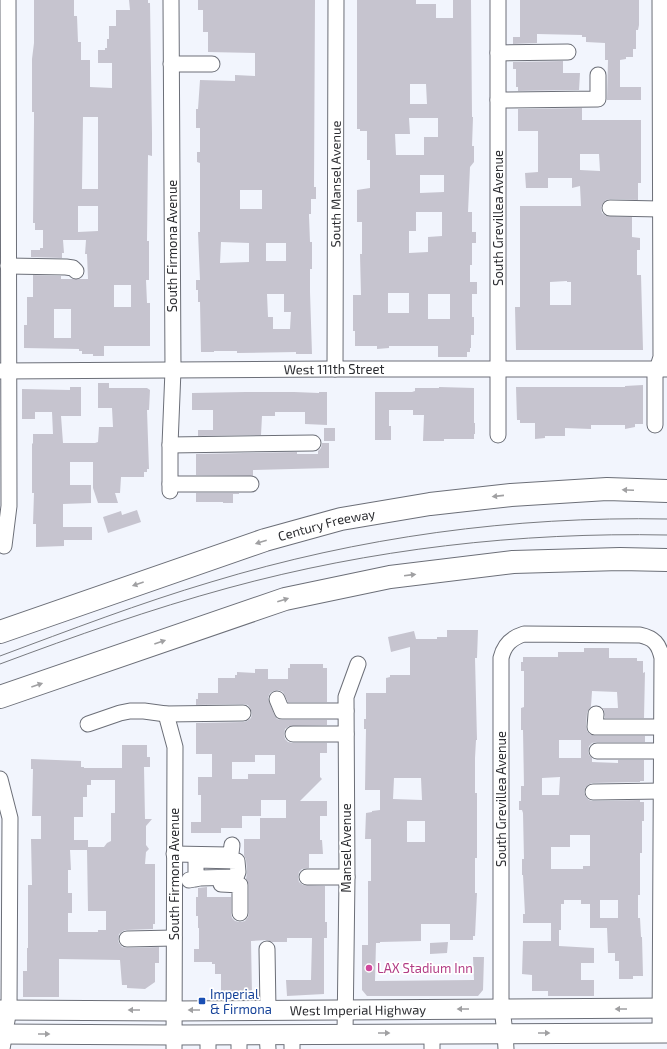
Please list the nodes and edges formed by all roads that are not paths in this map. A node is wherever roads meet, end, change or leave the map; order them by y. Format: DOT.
graph roads {
  1 [pos="8,0"];
  2 [pos="171,0"];
  3 [pos="336,0"];
  4 [pos="498,0"];
  5 [pos="660,0"];
  6 [pos="568,52"];
  7 [pos="498,53"];
  8 [pos="171,64"];
  9 [pos="212,64"];
  10 [pos="598,75"];
  11 [pos="498,100"];
  12 [pos="610,208"];
  13 [pos="660,209"];
  14 [pos="8,266"];
  15 [pos="76,271"];
  16 [pos="335,368"];
  17 [pos="498,369"];
  18 [pos="662,369"];
  19 [pos="173,370"];
  20 [pos="4,371"];
  21 [pos="655,425"];
  22 [pos="498,435"];
  23 [pos="313,443"];
  24 [pos="170,445"];
  25 [pos="251,484"];
  26 [pos="667,491"];
  27 [pos="4,546"];
  28 [pos="667,560"];
  29 [pos="0,632"];
  30 [pos="358,664"];
  31 [pos="0,698"];
  32 [pos="277,700"];
  33 [pos="346,711"];
  34 [pos="243,713"];
  35 [pos="166,714"];
  36 [pos="596,714"];
  37 [pos="88,724"];
  38 [pos="662,727"];
  39 [pos="292,734"];
  40 [pos="346,734"];
  41 [pos="597,751"];
  42 [pos="662,751"];
  43 [pos="0,779"];
  44 [pos="664,782"];
  45 [pos="593,792"];
  46 [pos="232,845"];
  47 [pos="174,854"];
  48 [pos="347,876"];
  49 [pos="307,877"];
  50 [pos="186,879"];
  51 [pos="240,913"];
  52 [pos="127,938"];
  53 [pos="174,938"];
  54 [pos="267,950"];
  55 [pos="663,1008"];
  56 [pos="5,1009"];
  57 [pos="346,1009"];
  58 [pos="502,1009"];
  59 [pos="173,1010"];
  60 [pos="268,1010"];
  61 [pos="664,1033"];
  62 [pos="345,1034"];
  63 [pos="2,1039"];
  64 [pos="292,1041"];
  65 [pos="432,1041"];
  66 [pos="505,1041"];
  67 [pos="173,1042"];
  68 [pos="208,1042"];
  69 [pos="239,1042"];
  70 [pos="268,1042"];
  1 -- 14 [label="street"];
  2 -- 8 [label="street, South Firmona Avenue"];
  3 -- 16 [label="street, South Mansel Avenue"];
  4 -- 7 [label="street, South Grevillea Avenue"];
  5 -- 13 [label="street"];
  6 -- 7 [label="street"];
  7 -- 11 [label="street, South Grevillea Avenue"];
  8 -- 9 [label="street"];
  8 -- 19 [label="street, South Firmona Avenue"];
  10 -- 11 [label="street"];
  11 -- 17 [label="street, South Grevillea Avenue"];
  12 -- 13 [label="street"];
  13 -- 18 [label="street"];
  14 -- 15 [label="street"];
  14 -- 20 [label="street"];
  16 -- 17 [label="street, West 111th Street"];
  16 -- 19 [label="street, West 111th Street"];
  17 -- 18 [label="street, West 111th Street"];
  17 -- 22 [label="street, South Grevillea Avenue"];
  18 -- 21 [label="street"];
  19 -- 20 [label="street, West 111th Street"];
  19 -- 24 [label="street, South Firmona Avenue"];
  20 -- 27 [label="street"];
  23 -- 24 [label="street"];
  24 -- 25 [label="street, South Firmona Avenue"];
  26 -- 29 [label="highway, Century Freeway, one-way"];
  31 -- 28 [label="highway, one-way"];
  30 -- 33 [label="street, Mansel Avenue"];
  32 -- 33 [label="street"];
  33 -- 40 [label="street, Mansel Avenue"];
  34 -- 35 [label="street"];
  35 -- 37 [label="street"];
  35 -- 47 [label="street, South Firmona Avenue"];
  36 -- 38 [label="street"];
  38 -- 42 [label="street"];
  38 -- 58 [label="street, South Grevillea Avenue"];
  39 -- 40 [label="street"];
  40 -- 48 [label="street, Mansel Avenue"];
  41 -- 42 [label="street"];
  42 -- 44 [label="street"];
  43 -- 56 [label="street"];
  44 -- 45 [label="street"];
  44 -- 55 [label="street"];
  46 -- 47 [label="street"];
  47 -- 50 [label="street, South Firmona Avenue"];
  48 -- 49 [label="street"];
  48 -- 57 [label="street, Mansel Avenue"];
  50 -- 51 [label="street"];
  50 -- 53 [label="street, South Firmona Avenue"];
  52 -- 53 [label="street"];
  53 -- 59 [label="street, South Firmona Avenue"];
  54 -- 60 [label="street"];
  55 -- 58 [label="main road, West Imperial Highway, one-way"];
  55 -- 61 [label="street"];
  59 -- 56 [label="main road, West Imperial Highway, one-way"];
  56 -- 63 [label="street"];
  58 -- 57 [label="main road, West Imperial Highway, one-way"];
  57 -- 60 [label="main road, West Imperial Highway"];
  57 -- 62 [label="street, Mansel Avenue"];
  58 -- 66 [label="street, South Grevillea Avenue"];
  60 -- 59 [label="main road, West Imperial Highway, one-way"];
  59 -- 67 [label="street, South Firmona Avenue"];
  66 -- 61 [label="main road, West Imperial Highway, one-way"];
  62 -- 64 [label="main road, West Imperial Highway"];
  62 -- 65 [label="main road, West Imperial Highway, one-way"];
  63 -- 67 [label="main road, West Imperial Highway, one-way"];
  64 -- 70 [label="main road, West Imperial Highway"];
  65 -- 66 [label="main road, West Imperial Highway"];
  67 -- 68 [label="main road, West Imperial Highway"];
  68 -- 69 [label="main road, West Imperial Highway"];
  69 -- 70 [label="main road, West Imperial Highway"];
}
